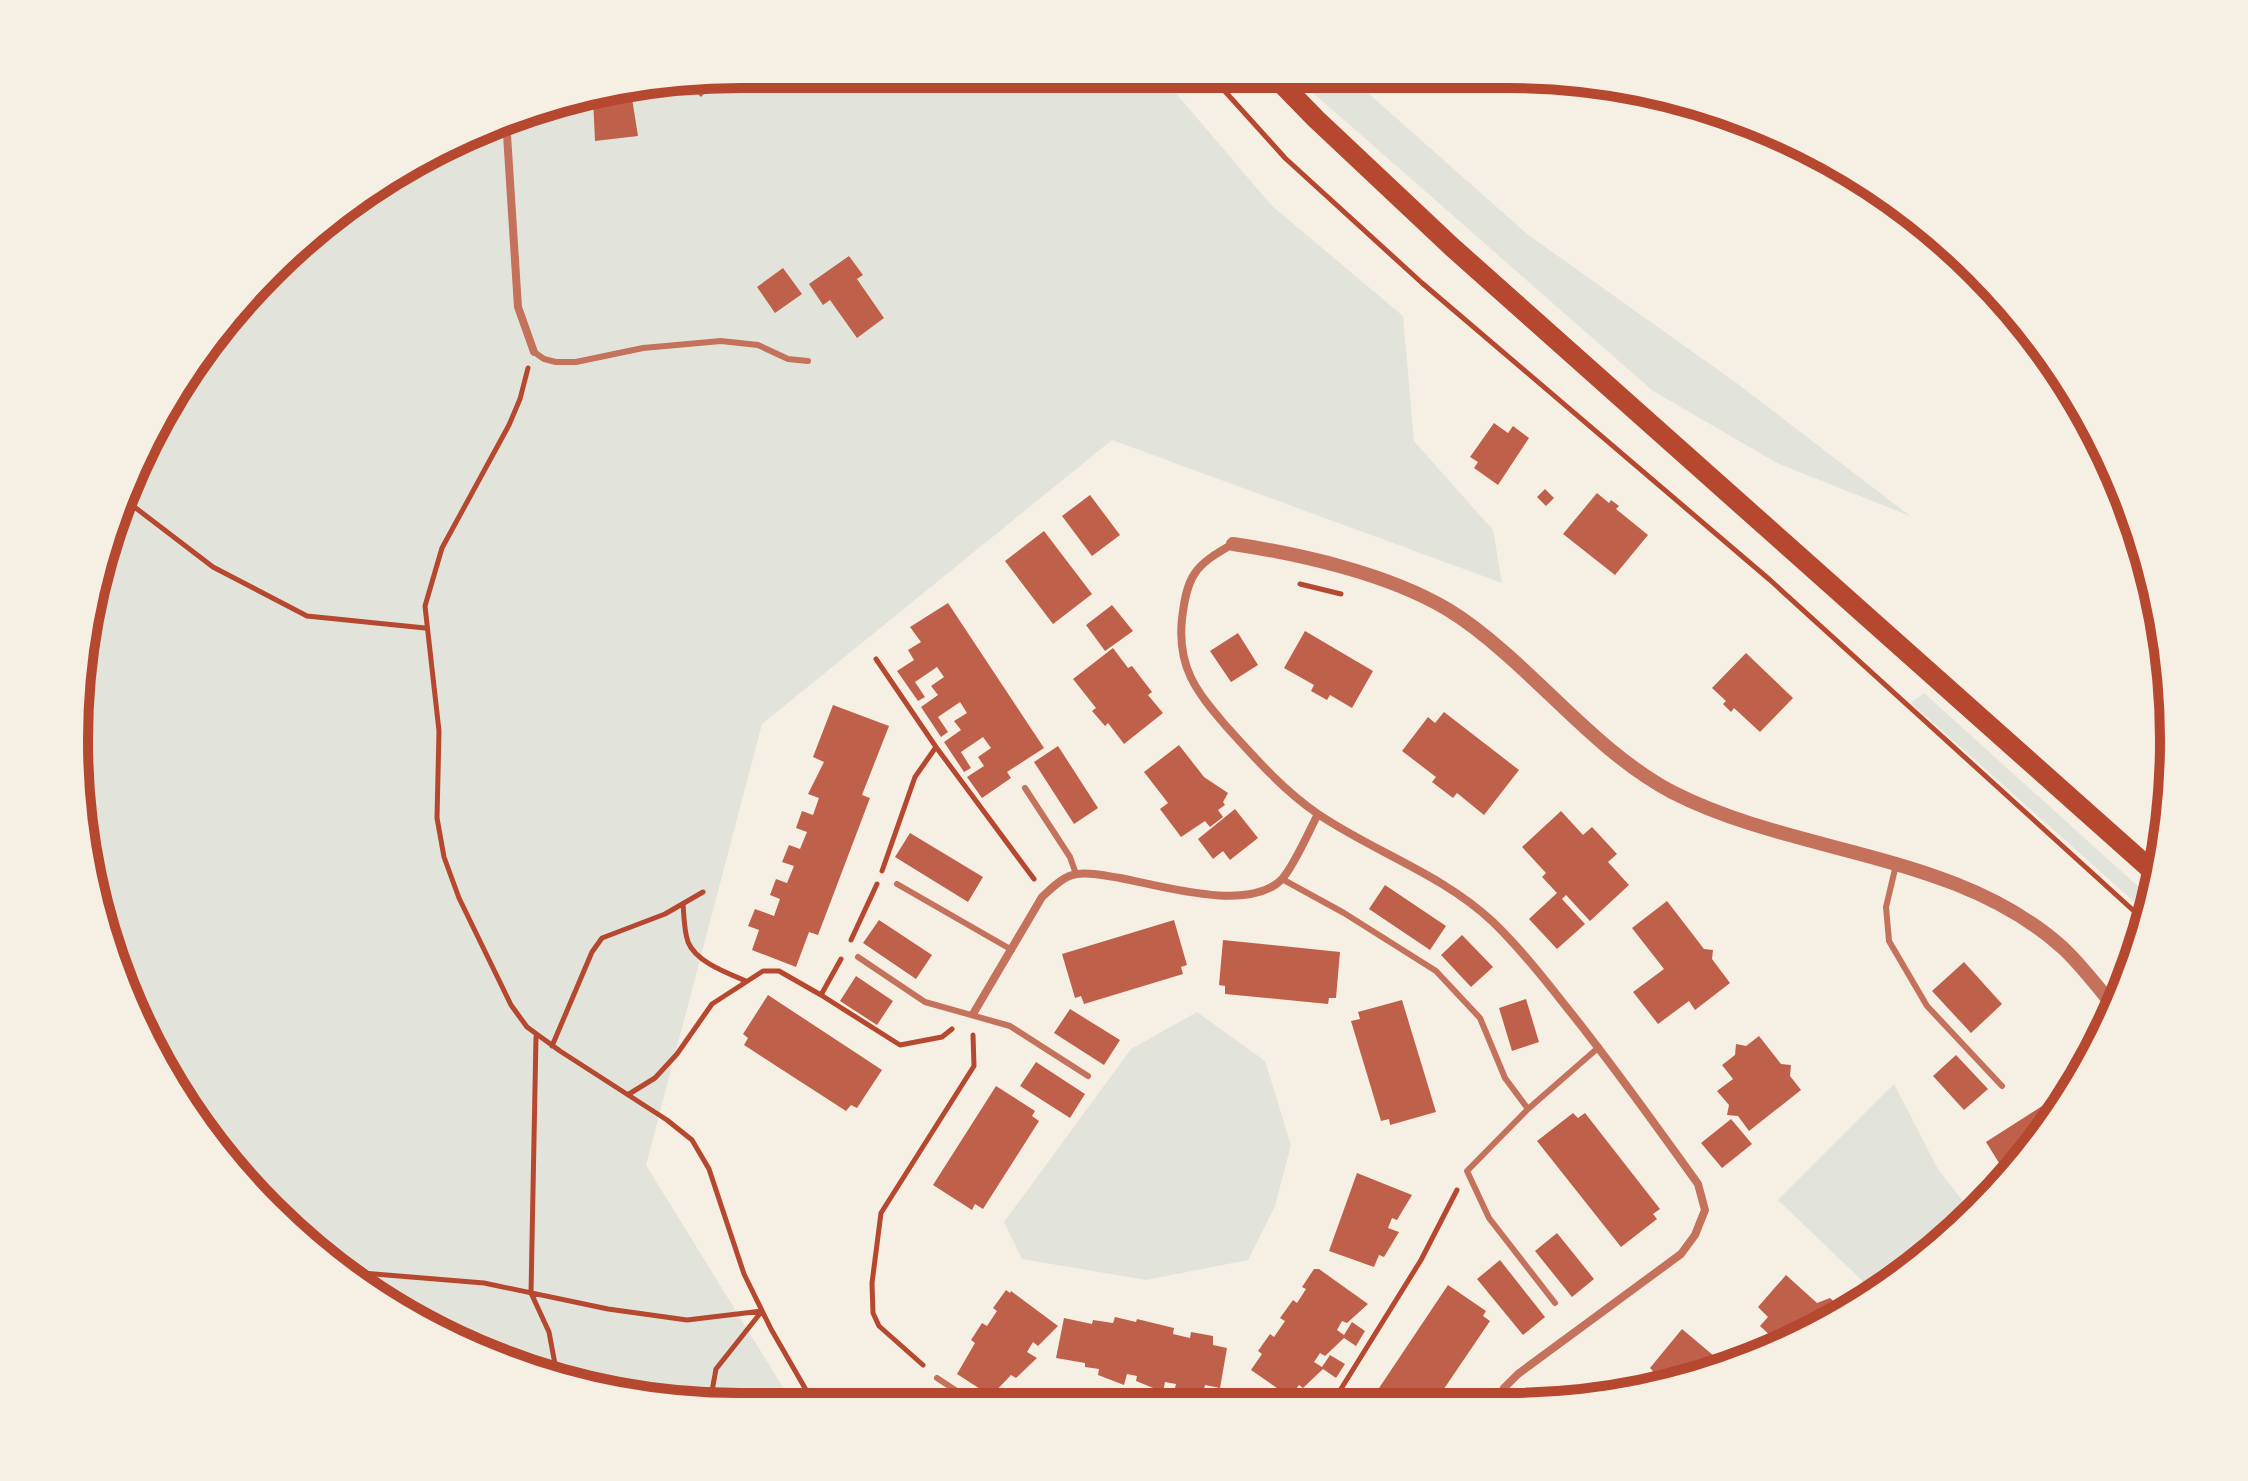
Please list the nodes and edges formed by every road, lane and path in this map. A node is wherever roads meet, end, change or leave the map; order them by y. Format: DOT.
graph roads {
  1 [pos="1222,88"];
  2 [pos="1286,88"];
  3 [pos="507,132"];
  4 [pos="534,352"];
  5 [pos="808,361"];
  6 [pos="133,506"];
  7 [pos="1233,544"];
  8 [pos="425,628"];
  9 [pos="876,659"];
  10 [pos="936,747"];
  11 [pos="1025,788"];
  12 [pos="1318,814"];
  13 [pos="1896,865"];
  14 [pos="2147,866"];
  15 [pos="1076,874"];
  16 [pos="1282,879"];
  17 [pos="897,884"];
  18 [pos="1048,891"];
  19 [pos="703,892"];
  20 [pos="683,904"];
  21 [pos="2137,913"];
  22 [pos="1012,950"];
  23 [pos="858,957"];
  24 [pos="746,981"];
  25 [pos="821,995"];
  26 [pos="2106,998"];
  27 [pos="973,1014"];
  28 [pos="537,1036"];
  29 [pos="552,1046"];
  30 [pos="1599,1047"];
  31 [pos="1088,1076"];
  32 [pos="2002,1086"];
  33 [pos="629,1094"];
  34 [pos="1528,1109"];
  35 [pos="1467,1171"];
  36 [pos="364,1273"];
  37 [pos="531,1293"];
  38 [pos="1555,1303"];
  39 [pos="762,1311"];
  40 [pos="555,1366"];
  41 [pos="937,1378"];
  42 [pos="712,1392"];
  43 [pos="808,1393"];
  44 [pos="960,1393"];
  45 [pos="1338,1393"];
  46 [pos="1501,1393"];
  1 -- 21 [label="path"];
  2 -- 14 [label="main road"];
  3 -- 4 [label="street"];
  4 -- 5 [label="lane"];
  4 -- 8 [label="path"];
  6 -- 8 [label="path"];
  7 -- 12 [label="street"];
  7 -- 13 [label="street"];
  8 -- 28 [label="path"];
  9 -- 10 [label="path"];
  10 -- 18 [label="path"];
  10 -- 25 [label="path"];
  11 -- 15 [label="lane"];
  12 -- 16 [label="street"];
  12 -- 30 [label="street"];
  13 -- 26 [label="street"];
  13 -- 32 [label="lane"];
  15 -- 16 [label="street"];
  15 -- 18 [label="street"];
  16 -- 34 [label="lane"];
  17 -- 22 [label="lane"];
  18 -- 22 [label="street"];
  19 -- 20 [label="path"];
  20 -- 24 [label="path"];
  20 -- 29 [label="path"];
  22 -- 27 [label="street"];
  23 -- 27 [label="lane"];
  24 -- 25 [label="path"];
  24 -- 33 [label="path"];
  25 -- 27 [label="path"];
  27 -- 31 [label="lane"];
  27 -- 41 [label="path"];
  28 -- 29 [label="path"];
  28 -- 37 [label="path"];
  29 -- 33 [label="path"];
  30 -- 34 [label="lane"];
  30 -- 46 [label="street"];
  33 -- 39 [label="path"];
  34 -- 35 [label="lane"];
  35 -- 38 [label="lane"];
  35 -- 45 [label="path"];
  36 -- 37 [label="path"];
  37 -- 39 [label="path"];
  37 -- 40 [label="path"];
  39 -- 42 [label="path"];
  39 -- 43 [label="path"];
  41 -- 44 [label="lane"];
}
